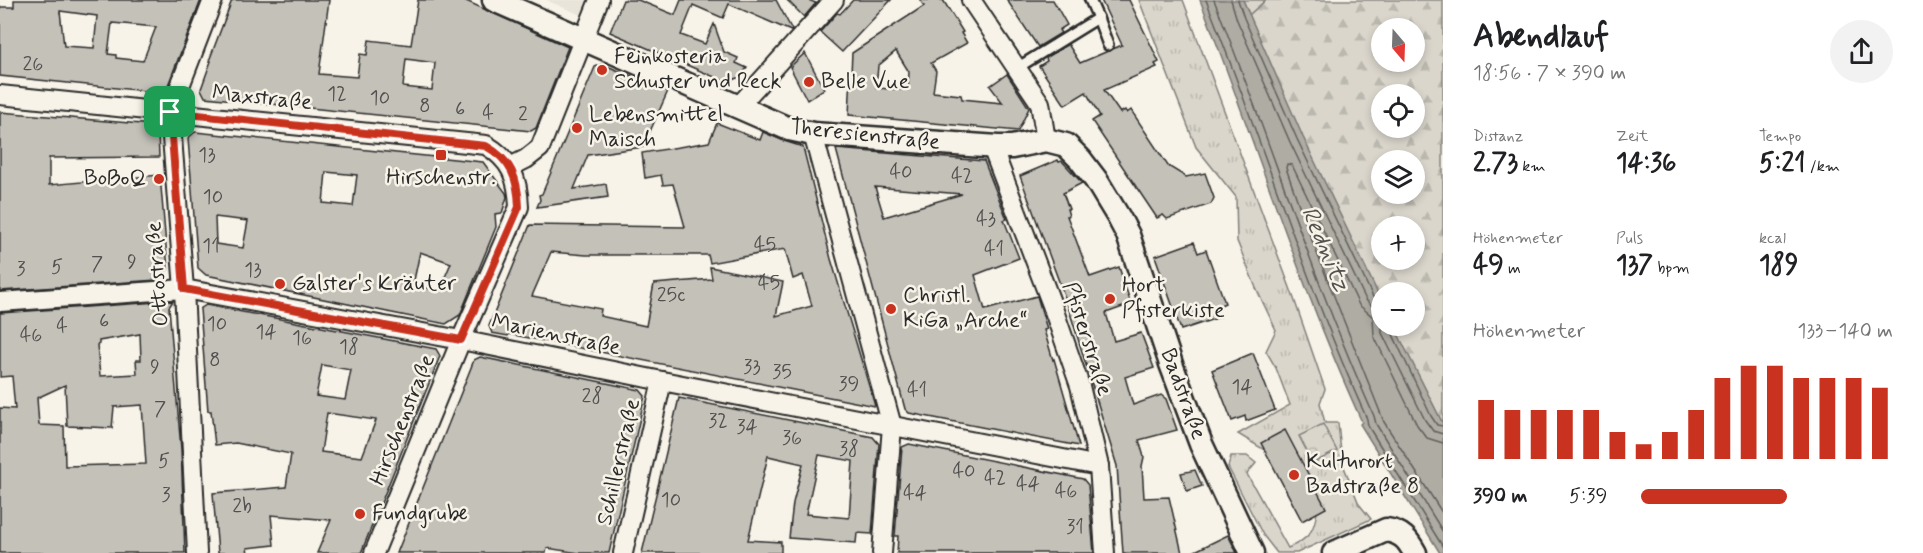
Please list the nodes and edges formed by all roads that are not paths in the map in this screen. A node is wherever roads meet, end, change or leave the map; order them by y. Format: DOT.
graph roads {
  1 [pos="213,0"];
  2 [pos="494,0"];
  3 [pos="599,0"];
  4 [pos="834,0"];
  5 [pos="971,0"];
  6 [pos="1090,0"];
  7 [pos="1098,18"];
  8 [pos="583,40"];
  9 [pos="1108,45"];
  10 [pos="1017,68"];
  11 [pos="0,94"];
  12 [pos="737,108"];
  13 [pos="170,112"];
  14 [pos="813,134"];
  15 [pos="1046,140"];
  16 [pos="992,147"];
  17 [pos="510,167"];
  18 [pos="184,289"];
  19 [pos="0,302"];
  20 [pos="461,340"];
  21 [pos="662,381"];
  22 [pos="892,426"];
  23 [pos="1099,466"];
  24 [pos="197,553"];
  25 [pos="374,553"];
  26 [pos="623,553"];
  27 [pos="882,553"];
  28 [pos="1105,553"];
  29 [pos="1252,553"];
  30 [pos="1334,553"];
  31 [pos="1415,553"];
  1 -- 13 [label="street, Ottostraße"];
  2 -- 8 [label="street, Theresienstraße"];
  3 -- 8 [label="street"];
  4 -- 12 [label="street"];
  5 -- 10 [label="street"];
  6 -- 7 [label="lane"];
  7 -- 9 [label="lane"];
  7 -- 10 [label="lane"];
  8 -- 12 [label="street, Theresienstraße"];
  8 -- 17 [label="street"];
  10 -- 15 [label="street"];
  11 -- 13 [label="street, Maxstraße"];
  12 -- 14 [label="street, Theresienstraße"];
  13 -- 17 [label="street, Maxstraße"];
  13 -- 18 [label="street, Ottostraße"];
  14 -- 16 [label="street, Theresienstraße"];
  14 -- 22 [label="street"];
  15 -- 16 [label="street, Theresienstraße"];
  15 -- 29 [label="street, Badstraße"];
  16 -- 23 [label="street, Pfisterstraße"];
  17 -- 20 [label="street, Hirschenstraße"];
  18 -- 19 [label="street, Marienstraße"];
  18 -- 20 [label="street, Marienstraße"];
  18 -- 24 [label="street, Ottostraße"];
  20 -- 21 [label="street, Marienstraße"];
  20 -- 25 [label="street, Hirschenstraße"];
  21 -- 22 [label="street, Marienstraße"];
  21 -- 26 [label="street, Schillerstraße"];
  22 -- 23 [label="street, Marienstraße"];
  22 -- 27 [label="street"];
  23 -- 28 [label="street, Pfisterstraße"];
  30 -- 31 [label="street"];
}
